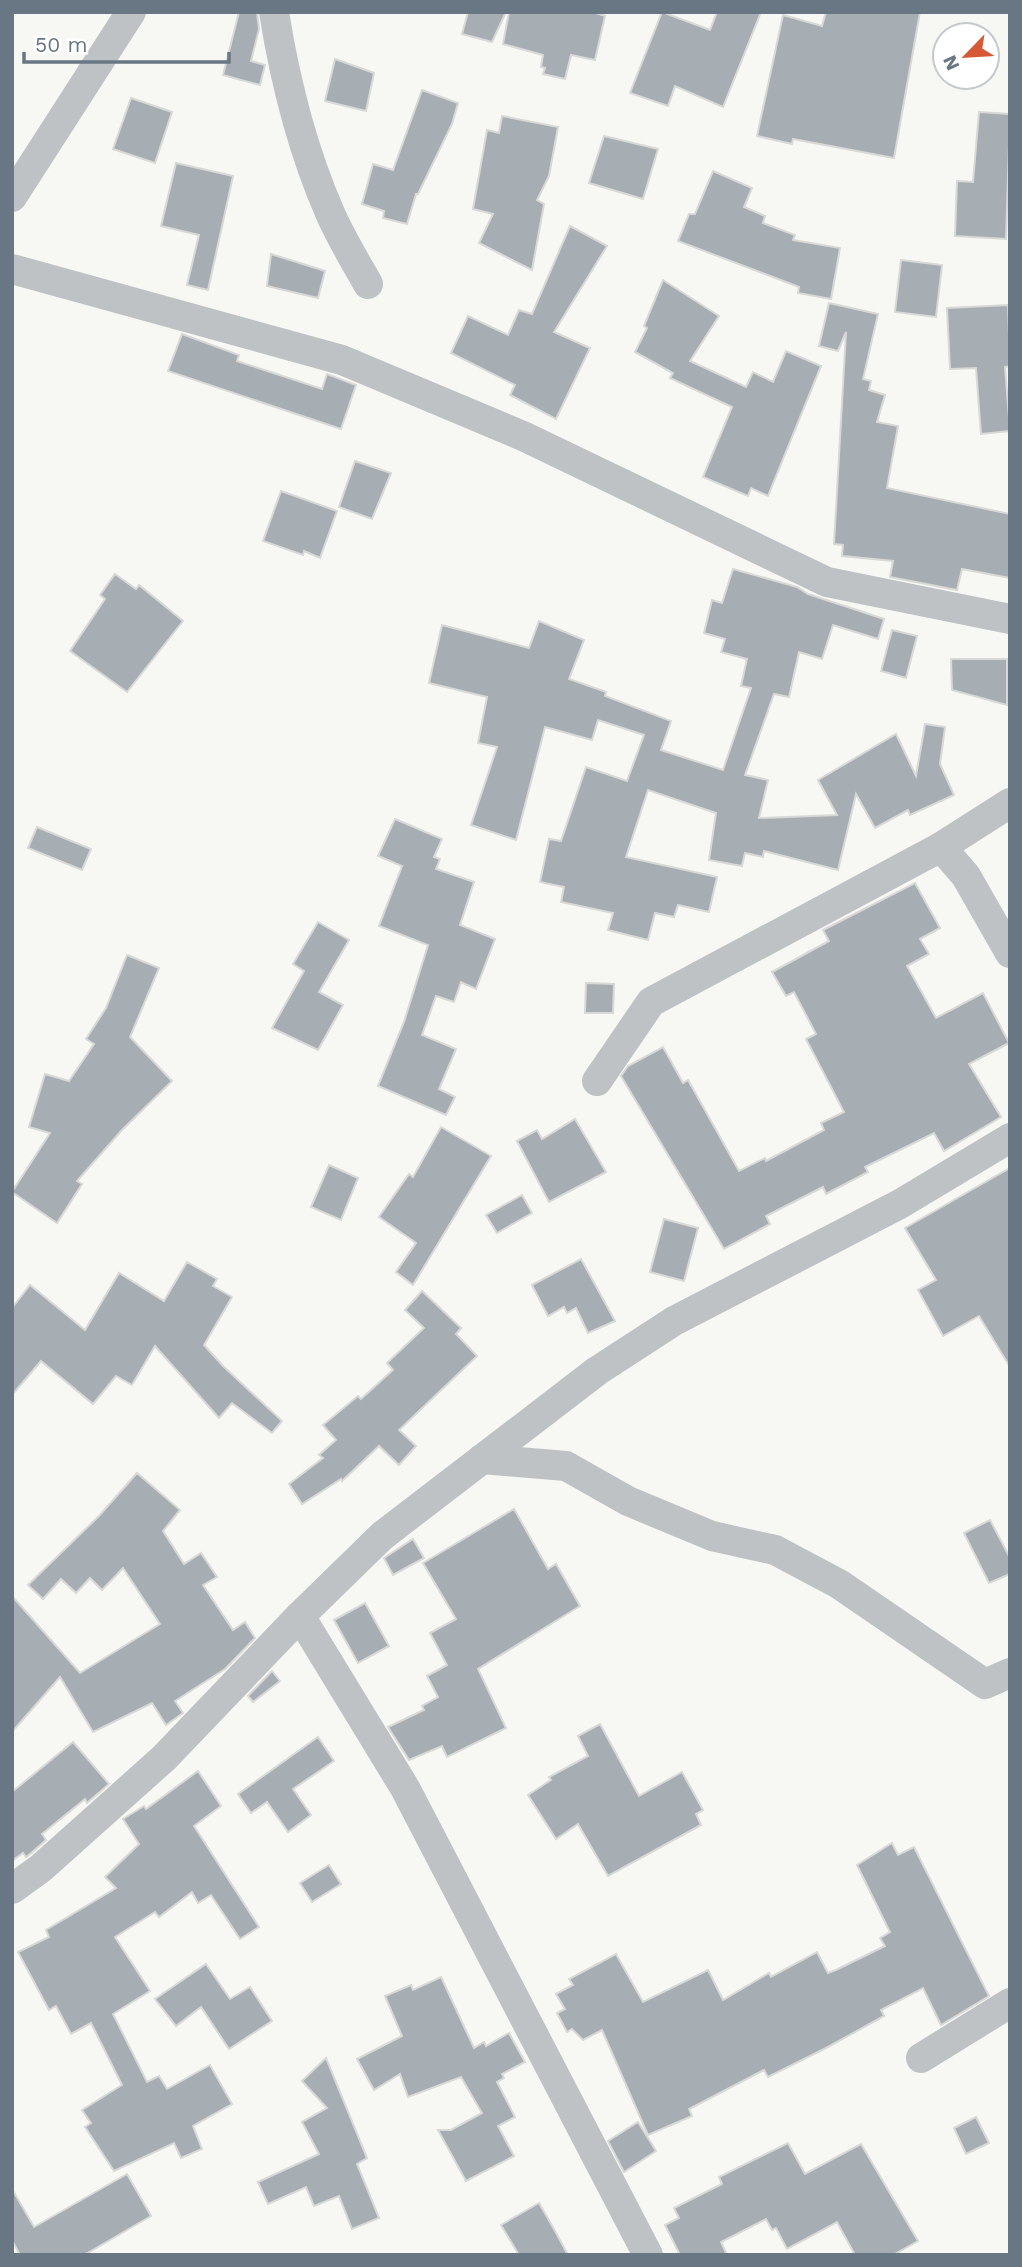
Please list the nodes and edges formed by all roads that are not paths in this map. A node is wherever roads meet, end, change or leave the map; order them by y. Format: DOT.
graph roads {
  1 [pos="131,12"];
  2 [pos="274,12"];
  3 [pos="12,197"];
  4 [pos="12,269"];
  5 [pos="368,285"];
  6 [pos="1010,619"];
  7 [pos="1010,803"];
  8 [pos="942,847"];
  9 [pos="1010,953"];
  10 [pos="597,1081"];
  11 [pos="1010,1138"];
  12 [pos="482,1459"];
  13 [pos="300,1616"];
  14 [pos="1010,1673"];
  15 [pos="12,1889"];
  16 [pos="1010,2003"];
  17 [pos="921,2058"];
  18 [pos="648,2255"];
  1 -- 3 [label="street"];
  2 -- 5 [label="street"];
  4 -- 6 [label="street"];
  7 -- 8 [label="street"];
  8 -- 9 [label="street"];
  8 -- 10 [label="street"];
  11 -- 12 [label="street"];
  12 -- 13 [label="street"];
  12 -- 14 [label="street"];
  13 -- 15 [label="street"];
  13 -- 18 [label="street"];
  16 -- 17 [label="street"];
}
